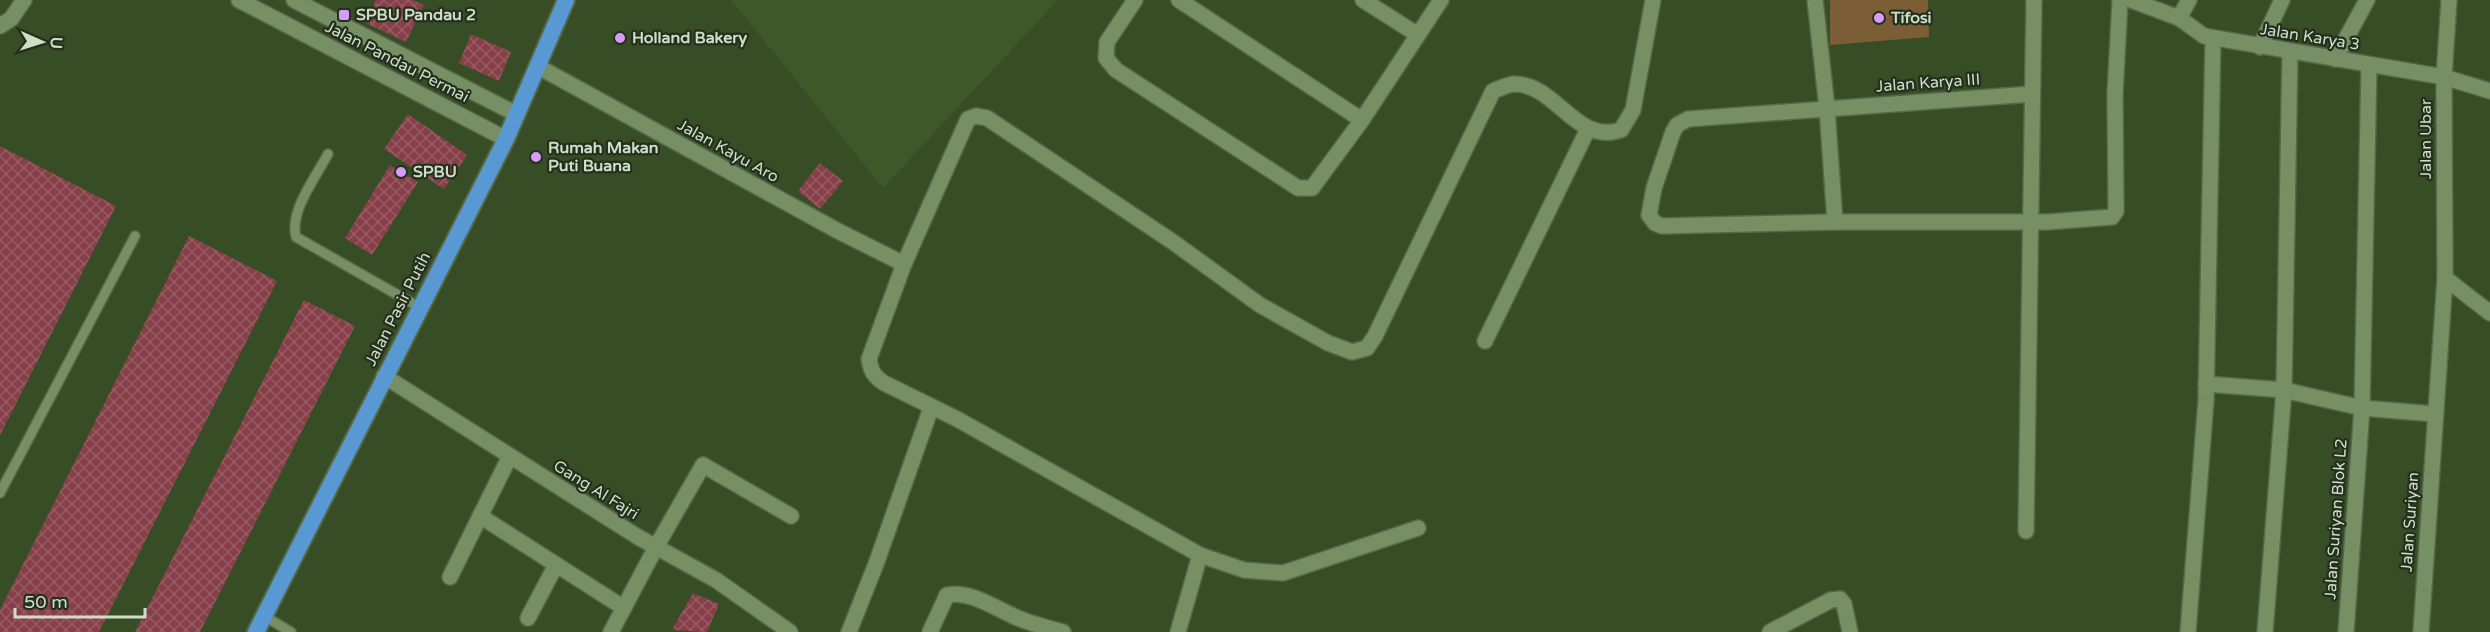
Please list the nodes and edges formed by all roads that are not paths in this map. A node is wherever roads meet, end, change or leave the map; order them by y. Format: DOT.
graph roads {
  1 [pos="24,0"];
  2 [pos="238,0"];
  3 [pos="294,0"];
  4 [pos="566,0"];
  5 [pos="1135,0"];
  6 [pos="1179,0"];
  7 [pos="1363,0"];
  8 [pos="1441,0"];
  9 [pos="1653,0"];
  10 [pos="1815,0"];
  11 [pos="2034,0"];
  12 [pos="2120,0"];
  13 [pos="2131,0"];
  14 [pos="2189,0"];
  15 [pos="2282,0"];
  16 [pos="2367,0"];
  17 [pos="2449,0"];
  18 [pos="2179,18"];
  19 [pos="0,26"];
  20 [pos="1418,35"];
  21 [pos="2213,38"];
  22 [pos="2260,47"];
  23 [pos="2290,52"];
  24 [pos="2335,59"];
  25 [pos="2369,65"];
  26 [pos="537,66"];
  27 [pos="2444,77"];
  28 [pos="2490,91"];
  29 [pos="2032,94"];
  30 [pos="1827,108"];
  31 [pos="516,114"];
  32 [pos="1362,120"];
  33 [pos="1588,129"];
  34 [pos="506,139"];
  35 [pos="328,154"];
  36 [pos="2030,221"];
  37 [pos="1834,222"];
  38 [pos="135,236"];
  39 [pos="904,264"];
  40 [pos="2445,278"];
  41 [pos="419,307"];
  42 [pos="2490,314"];
  43 [pos="1485,341"];
  44 [pos="384,376"];
  45 [pos="2206,384"];
  46 [pos="2284,390"];
  47 [pos="931,408"];
  48 [pos="2362,408"];
  49 [pos="2435,414"];
  50 [pos="510,456"];
  51 [pos="0,493"];
  52 [pos="480,516"];
  53 [pos="791,516"];
  54 [pos="1418,528"];
  55 [pos="2026,531"];
  56 [pos="656,547"];
  57 [pos="1200,555"];
  58 [pos="556,565"];
  59 [pos="450,577"];
  60 [pos="624,608"];
  61 [pos="264,616"];
  62 [pos="528,618"];
  63 [pos="1016,625"];
  64 [pos="256,632"];
  65 [pos="291,632"];
  66 [pos="611,632"];
  67 [pos="790,632"];
  68 [pos="849,632"];
  69 [pos="930,632"];
  70 [pos="1063,632"];
  71 [pos="1178,632"];
  72 [pos="1770,632"];
  73 [pos="1851,632"];
  74 [pos="2188,632"];
  75 [pos="2265,632"];
  76 [pos="2346,632"];
  77 [pos="2421,632"];
  1 -- 19 [label="street"];
  2 -- 34 [label="street, Jalan Pandau Permai"];
  3 -- 31 [label="street, Jalan Pandau Permai"];
  4 -- 26 [label="highway, Jalan Pasir Putih"];
  5 -- 32 [label="street"];
  6 -- 32 [label="street"];
  7 -- 20 [label="street"];
  8 -- 20 [label="street"];
  9 -- 33 [label="street"];
  10 -- 30 [label="street"];
  11 -- 29 [label="street"];
  12 -- 36 [label="street"];
  13 -- 18 [label="street, Jalan Karya 3"];
  14 -- 18 [label="street"];
  15 -- 22 [label="street"];
  16 -- 24 [label="street"];
  17 -- 27 [label="street, Jalan Ubar"];
  18 -- 21 [label="street, Jalan Karya 3"];
  20 -- 32 [label="street"];
  21 -- 22 [label="street, Jalan Karya 3"];
  21 -- 45 [label="street"];
  22 -- 23 [label="street, Jalan Karya 3"];
  23 -- 24 [label="street, Jalan Karya 3"];
  23 -- 46 [label="street"];
  24 -- 25 [label="street, Jalan Karya 3"];
  25 -- 27 [label="street, Jalan Karya 3"];
  25 -- 48 [label="street, Jalan Suriyan Blok L2"];
  26 -- 31 [label="highway, Jalan Pasir Putih"];
  26 -- 39 [label="street, Jalan Kayu Aro"];
  27 -- 28 [label="street, Jalan Karya 3"];
  27 -- 40 [label="street, Jalan Ubar"];
  29 -- 30 [label="street, Jalan Karya III"];
  29 -- 36 [label="street"];
  30 -- 37 [label="street"];
  30 -- 37 [label="street, Jalan Karya III"];
  31 -- 34 [label="highway, Jalan Pasir Putih"];
  33 -- 39 [label="street"];
  33 -- 43 [label="street"];
  34 -- 41 [label="highway, Jalan Pasir Putih"];
  35 -- 41 [label="lane"];
  36 -- 37 [label="street"];
  36 -- 55 [label="street"];
  38 -- 51 [label="lane"];
  39 -- 47 [label="street"];
  40 -- 42 [label="street"];
  40 -- 49 [label="street, Jalan Ubar"];
  41 -- 44 [label="highway, Jalan Pasir Putih"];
  44 -- 50 [label="street, Gang Al Fajri"];
  44 -- 61 [label="highway, Jalan Pasir Putih"];
  45 -- 46 [label="street"];
  45 -- 74 [label="street"];
  46 -- 48 [label="street"];
  46 -- 75 [label="street"];
  47 -- 57 [label="street"];
  47 -- 68 [label="street"];
  48 -- 49 [label="street"];
  48 -- 76 [label="street, Jalan Suriyan Blok L2"];
  49 -- 77 [label="street, Jalan Suriyan"];
  50 -- 52 [label="street"];
  50 -- 56 [label="street, Gang Al Fajri"];
  52 -- 58 [label="street"];
  52 -- 59 [label="street"];
  53 -- 56 [label="street"];
  54 -- 57 [label="street"];
  56 -- 60 [label="street"];
  56 -- 67 [label="street, Gang Al Fajri"];
  57 -- 71 [label="street"];
  58 -- 60 [label="street"];
  58 -- 62 [label="street"];
  60 -- 66 [label="street"];
  61 -- 64 [label="highway, Jalan Pasir Putih"];
  61 -- 65 [label="lane"];
  63 -- 69 [label="street"];
  63 -- 70 [label="street"];
  72 -- 73 [label="street"];
}
